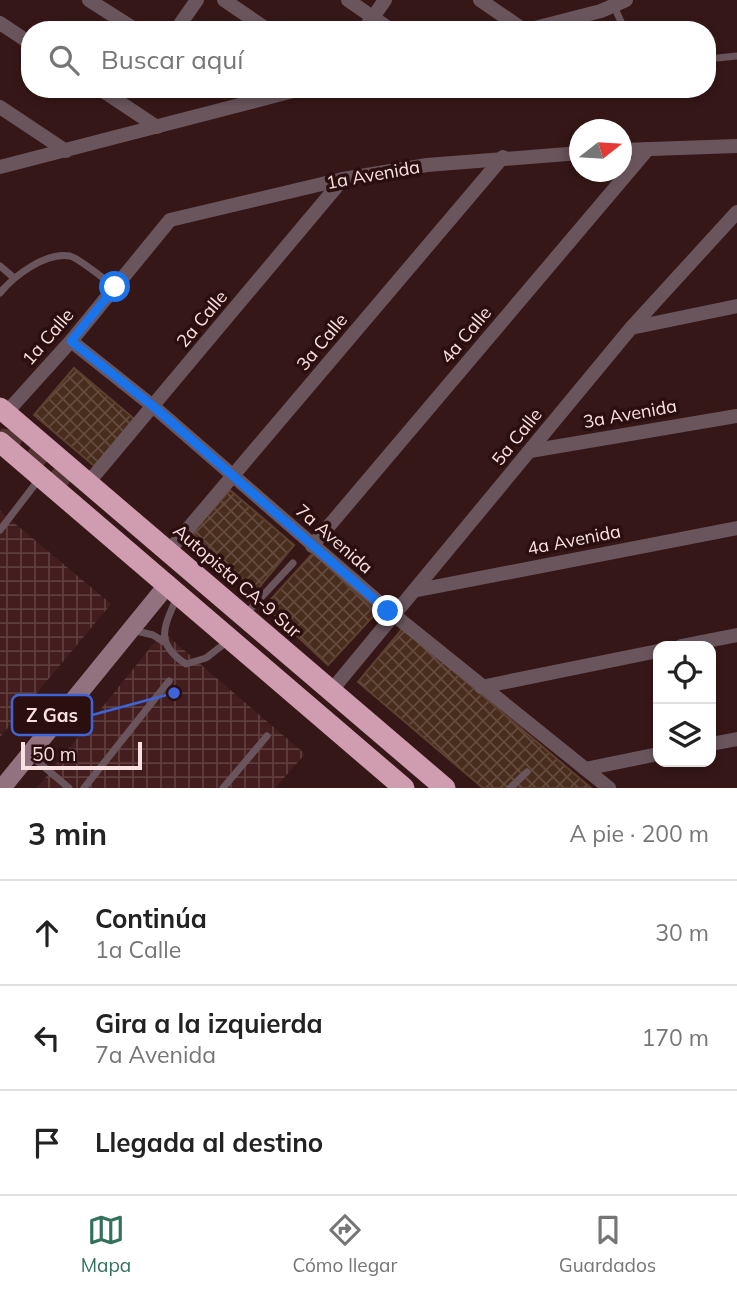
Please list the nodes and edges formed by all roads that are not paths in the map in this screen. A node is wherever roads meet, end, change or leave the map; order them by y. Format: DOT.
graph roads {
  1 [pos="89,0"];
  2 [pos="197,0"];
  3 [pos="224,0"];
  4 [pos="348,0"];
  5 [pos="385,0"];
  6 [pos="480,0"];
  7 [pos="610,3"];
  8 [pos="373,17"];
  9 [pos="122,21"];
  10 [pos="182,21"];
  11 [pos="255,21"];
  12 [pos="370,21"];
  13 [pos="379,21"];
  14 [pos="512,21"];
  15 [pos="554,21"];
  16 [pos="620,21"];
  17 [pos="0,23"];
  18 [pos="21,37"];
  19 [pos="737,56"];
  20 [pos="716,59"];
  21 [pos="114,98"];
  22 [pos="266,98"];
  23 [pos="0,107"];
  24 [pos="157,127"];
  25 [pos="737,146"];
  26 [pos="649,149"];
  27 [pos="632,150"];
  28 [pos="66,151"];
  29 [pos="569,154"];
  30 [pos="503,158"];
  31 [pos="0,167"];
  32 [pos="343,179"];
  33 [pos="737,212"];
  34 [pos="170,220"];
  35 [pos="0,266"];
  36 [pos="13,277"];
  37 [pos="115,287"];
  38 [pos="0,293"];
  39 [pos="737,306"];
  40 [pos="631,328"];
  41 [pos="71,341"];
  42 [pos="154,407"];
  43 [pos="3,410"];
  44 [pos="737,416"];
  45 [pos="0,442"];
  46 [pos="530,451"];
  47 [pos="234,476"];
  48 [pos="41,478"];
  49 [pos="79,486"];
  50 [pos="737,528"];
  51 [pos="0,530"];
  52 [pos="312,546"];
  53 [pos="169,551"];
  54 [pos="293,563"];
  55 [pos="188,567"];
  56 [pos="173,589"];
  57 [pos="418,590"];
  58 [pos="244,616"];
  59 [pos="395,617"];
  60 [pos="131,630"];
  61 [pos="737,635"];
  62 [pos="231,639"];
  63 [pos="706,641"];
  64 [pos="164,642"];
  65 [pos="653,652"];
  66 [pos="169,681"];
  67 [pos="481,687"];
  68 [pos="331,691"];
  69 [pos="267,736"];
  70 [pos="737,739"];
  71 [pos="716,743"];
  72 [pos="29,754"];
  73 [pos="653,755"];
  74 [pos="585,768"];
  75 [pos="527,772"];
  76 [pos="2,788"];
  77 [pos="69,788"];
  78 [pos="84,788"];
  79 [pos="223,788"];
  80 [pos="404,788"];
  81 [pos="445,788"];
  82 [pos="510,788"];
  83 [pos="609,788"];
  1 -- 9 [label="street"];
  2 -- 10 [label="street"];
  3 -- 11 [label="street"];
  4 -- 8 [label="street"];
  5 -- 8 [label="street"];
  6 -- 14 [label="street"];
  7 -- 15 [label="street"];
  7 -- 16 [label="lane"];
  8 -- 12 [label="street"];
  8 -- 13 [label="street"];
  17 -- 18 [label="street"];
  19 -- 20 [label="lane"];
  21 -- 24 [label="street"];
  22 -- 24 [label="street"];
  23 -- 28 [label="street"];
  24 -- 28 [label="street"];
  25 -- 26 [label="street"];
  26 -- 27 [label="street"];
  26 -- 52 [label="street, 4a Calle"];
  28 -- 31 [label="street"];
  29 -- 30 [label="street, 1a Avenida"];
  30 -- 32 [label="street, 1a Avenida"];
  30 -- 47 [label="street, 3a Calle"];
  32 -- 34 [label="street, 1a Avenida"];
  32 -- 42 [label="street, 2a Calle"];
  33 -- 40 [label="street, 5a Calle"];
  34 -- 37 [label="street, 1a Calle"];
  35 -- 36 [label="lane"];
  36 -- 37 [label="lane"];
  36 -- 38 [label="lane"];
  37 -- 41 [label="street, 1a Calle"];
  39 -- 40 [label="street"];
  40 -- 46 [label="street, 5a Calle"];
  41 -- 42 [label="street, 7a Avenida"];
  41 -- 43 [label="street, 1a Calle"];
  42 -- 47 [label="street, 7a Avenida"];
  42 -- 49 [label="street, 2a Calle"];
  43 -- 49 [label="highway, Autopista CA-9 Sur"];
  44 -- 46 [label="street, 3a Avenida"];
  45 -- 48 [label="highway"];
  46 -- 57 [label="street, 5a Calle"];
  47 -- 52 [label="street, 7a Avenida"];
  47 -- 53 [label="street, 3a Calle"];
  48 -- 51 [label="lane"];
  48 -- 56 [label="highway"];
  49 -- 53 [label="highway, Autopista CA-9 Sur"];
  49 -- 55 [label="highway"];
  50 -- 57 [label="street, 4a Avenida"];
  52 -- 59 [label="street, 7a Avenida"];
  53 -- 55 [label="highway, Autopista CA-9 Sur"];
  54 -- 58 [label="lane"];
  55 -- 58 [label="highway, Autopista CA-9 Sur"];
  56 -- 60 [label="street"];
  56 -- 62 [label="highway"];
  56 -- 64 [label="lane"];
  57 -- 59 [label="street, 5a Calle"];
  58 -- 68 [label="highway, Autopista CA-9 Sur"];
  59 -- 67 [label="street, 7a Avenida"];
  59 -- 68 [label="street, 5a Calle"];
  60 -- 64 [label="lane"];
  60 -- 72 [label="street"];
  61 -- 63 [label="street"];
  62 -- 64 [label="lane"];
  62 -- 80 [label="highway"];
  65 -- 67 [label="street"];
  66 -- 78 [label="lane"];
  67 -- 74 [label="street, 7a Avenida"];
  68 -- 81 [label="highway, Autopista CA-9 Sur"];
  69 -- 79 [label="lane"];
  70 -- 71 [label="street"];
  72 -- 76 [label="street"];
  72 -- 77 [label="lane"];
  73 -- 74 [label="street"];
  74 -- 83 [label="street, 7a Avenida"];
  75 -- 82 [label="lane"];
}
